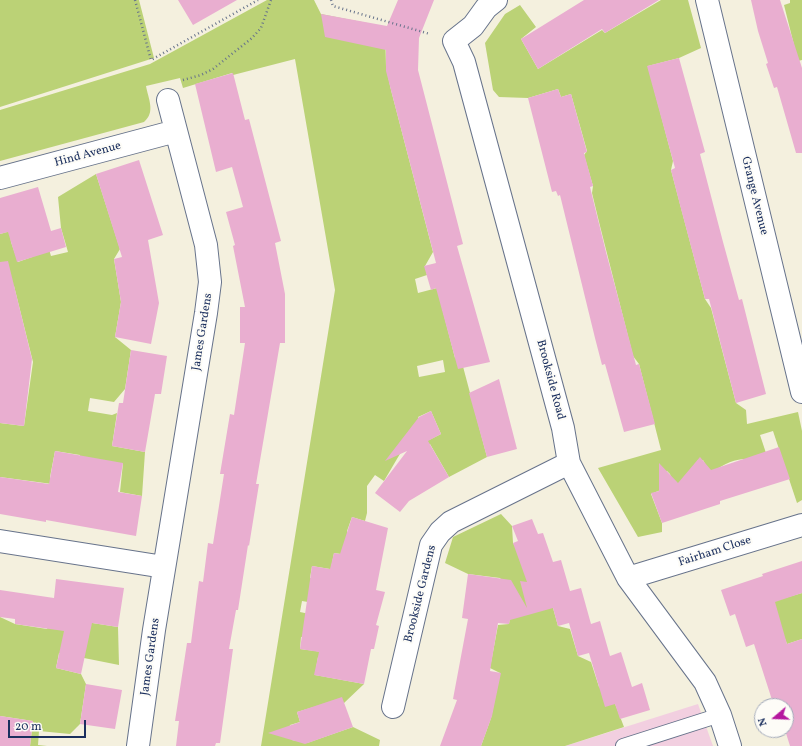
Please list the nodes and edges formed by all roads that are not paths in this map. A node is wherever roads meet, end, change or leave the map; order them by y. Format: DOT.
graph roads {
  1 [pos="496,0"];
  2 [pos="707,0"];
  3 [pos="168,100"];
  4 [pos="176,131"];
  5 [pos="0,178"];
  6 [pos="802,392"];
  7 [pos="569,463"];
  8 [pos="802,525"];
  9 [pos="0,541"];
  10 [pos="164,567"];
  11 [pos="628,578"];
  12 [pos="393,707"];
  13 [pos="720,715"];
  14 [pos="138,746"];
  15 [pos="623,746"];
  16 [pos="730,746"];
  1 -- 7 [label="street, Brookside Road"];
  2 -- 6 [label="street, Grange Avenue"];
  3 -- 4 [label="street, James Gardens"];
  4 -- 5 [label="street, Hind Avenue"];
  4 -- 10 [label="street, James Gardens"];
  7 -- 11 [label="street, Brookside Road"];
  7 -- 12 [label="street, Brookside Gardens"];
  8 -- 11 [label="street, Fairham Close"];
  9 -- 10 [label="street"];
  10 -- 14 [label="street, James Gardens"];
  11 -- 13 [label="street, Brookside Road"];
  13 -- 15 [label="lane"];
  13 -- 16 [label="street, Brookside Road"];
}
